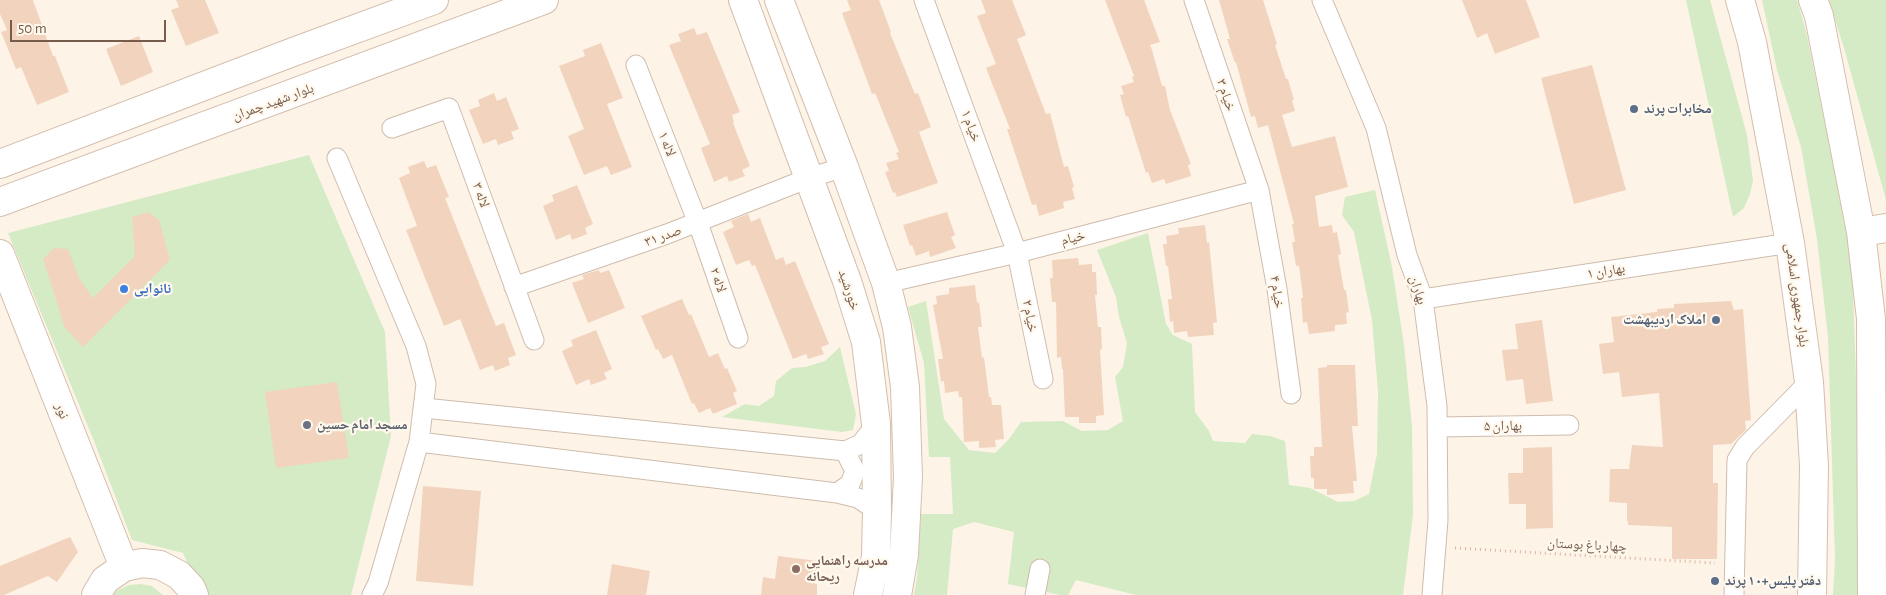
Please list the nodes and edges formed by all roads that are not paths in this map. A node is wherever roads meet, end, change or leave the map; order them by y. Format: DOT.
graph roads {
  1 [pos="434,0"];
  2 [pos="544,0"];
  3 [pos="743,0"];
  4 [pos="779,0"];
  5 [pos="924,0"];
  6 [pos="1194,0"];
  7 [pos="1322,0"];
  8 [pos="1740,0"];
  9 [pos="1813,0"];
  10 [pos="636,65"];
  11 [pos="392,128"];
  12 [pos="337,158"];
  13 [pos="0,164"];
  14 [pos="844,167"];
  15 [pos="809,178"];
  16 [pos="1260,190"];
  17 [pos="0,202"];
  18 [pos="698,223"];
  19 [pos="1874,230"];
  20 [pos="1790,243"];
  21 [pos="1017,253"];
  22 [pos="0,254"];
  23 [pos="886,283"];
  24 [pos="514,287"];
  25 [pos="1423,300"];
  26 [pos="738,338"];
  27 [pos="534,340"];
  28 [pos="1043,379"];
  29 [pos="1808,382"];
  30 [pos="1291,394"];
  31 [pos="424,408"];
  32 [pos="876,424"];
  33 [pos="1569,425"];
  34 [pos="1438,427"];
  35 [pos="419,442"];
  36 [pos="844,451"];
  37 [pos="837,493"];
  38 [pos="877,510"];
  39 [pos="124,567"];
  40 [pos="1040,569"];
  41 [pos="96,595"];
  42 [pos="194,595"];
  43 [pos="372,595"];
  44 [pos="868,595"];
  45 [pos="897,595"];
  46 [pos="1035,595"];
  47 [pos="1432,595"];
  48 [pos="1734,595"];
  49 [pos="1812,595"];
  50 [pos="1872,595"];
  1 -- 13 [label="main road"];
  2 -- 17 [label="main road, بلوار شهید چمران"];
  3 -- 15 [label="main road, خورشید"];
  4 -- 14 [label="main road"];
  5 -- 21 [label="street, خیام ۱"];
  6 -- 16 [label="street, خیام ۳"];
  7 -- 25 [label="street, بهاران"];
  8 -- 20 [label="main road, بلوار جمهوری اسلامی"];
  9 -- 19 [label="main road"];
  10 -- 18 [label="street, لاله ۱"];
  11 -- 24 [label="street, لاله ۳"];
  12 -- 31 [label="street"];
  14 -- 15 [label="street, صدر ۳۱"];
  14 -- 23 [label="main road"];
  15 -- 18 [label="street, صدر ۳۱"];
  15 -- 32 [label="main road, خورشید"];
  16 -- 21 [label="street, خیام"];
  16 -- 30 [label="street, خیام ۴"];
  18 -- 24 [label="street, صدر ۳۱"];
  18 -- 26 [label="street, لاله ۲"];
  19 -- 50 [label="main road"];
  20 -- 25 [label="street, بهاران ۱"];
  20 -- 29 [label="main road, بلوار جمهوری اسلامی"];
  21 -- 23 [label="street, خیام"];
  21 -- 28 [label="street, خیام ۲"];
  22 -- 39 [label="main road, نور"];
  23 -- 45 [label="main road"];
  24 -- 27 [label="street, لاله ۳"];
  25 -- 34 [label="street, بهاران"];
  29 -- 48 [label="street"];
  29 -- 49 [label="main road, بلوار جمهوری اسلامی"];
  31 -- 35 [label="street"];
  31 -- 36 [label="street"];
  32 -- 36 [label="street"];
  32 -- 38 [label="main road, خورشید"];
  33 -- 34 [label="street, بهاران ۵"];
  34 -- 47 [label="street, بهاران"];
  35 -- 37 [label="street"];
  35 -- 43 [label="street"];
  36 -- 37 [label="street"];
  37 -- 38 [label="street"];
  38 -- 44 [label="main road, خورشید"];
  39 -- 41 [label="main road"];
  39 -- 42 [label="main road"];
  40 -- 46 [label="street"];
}
